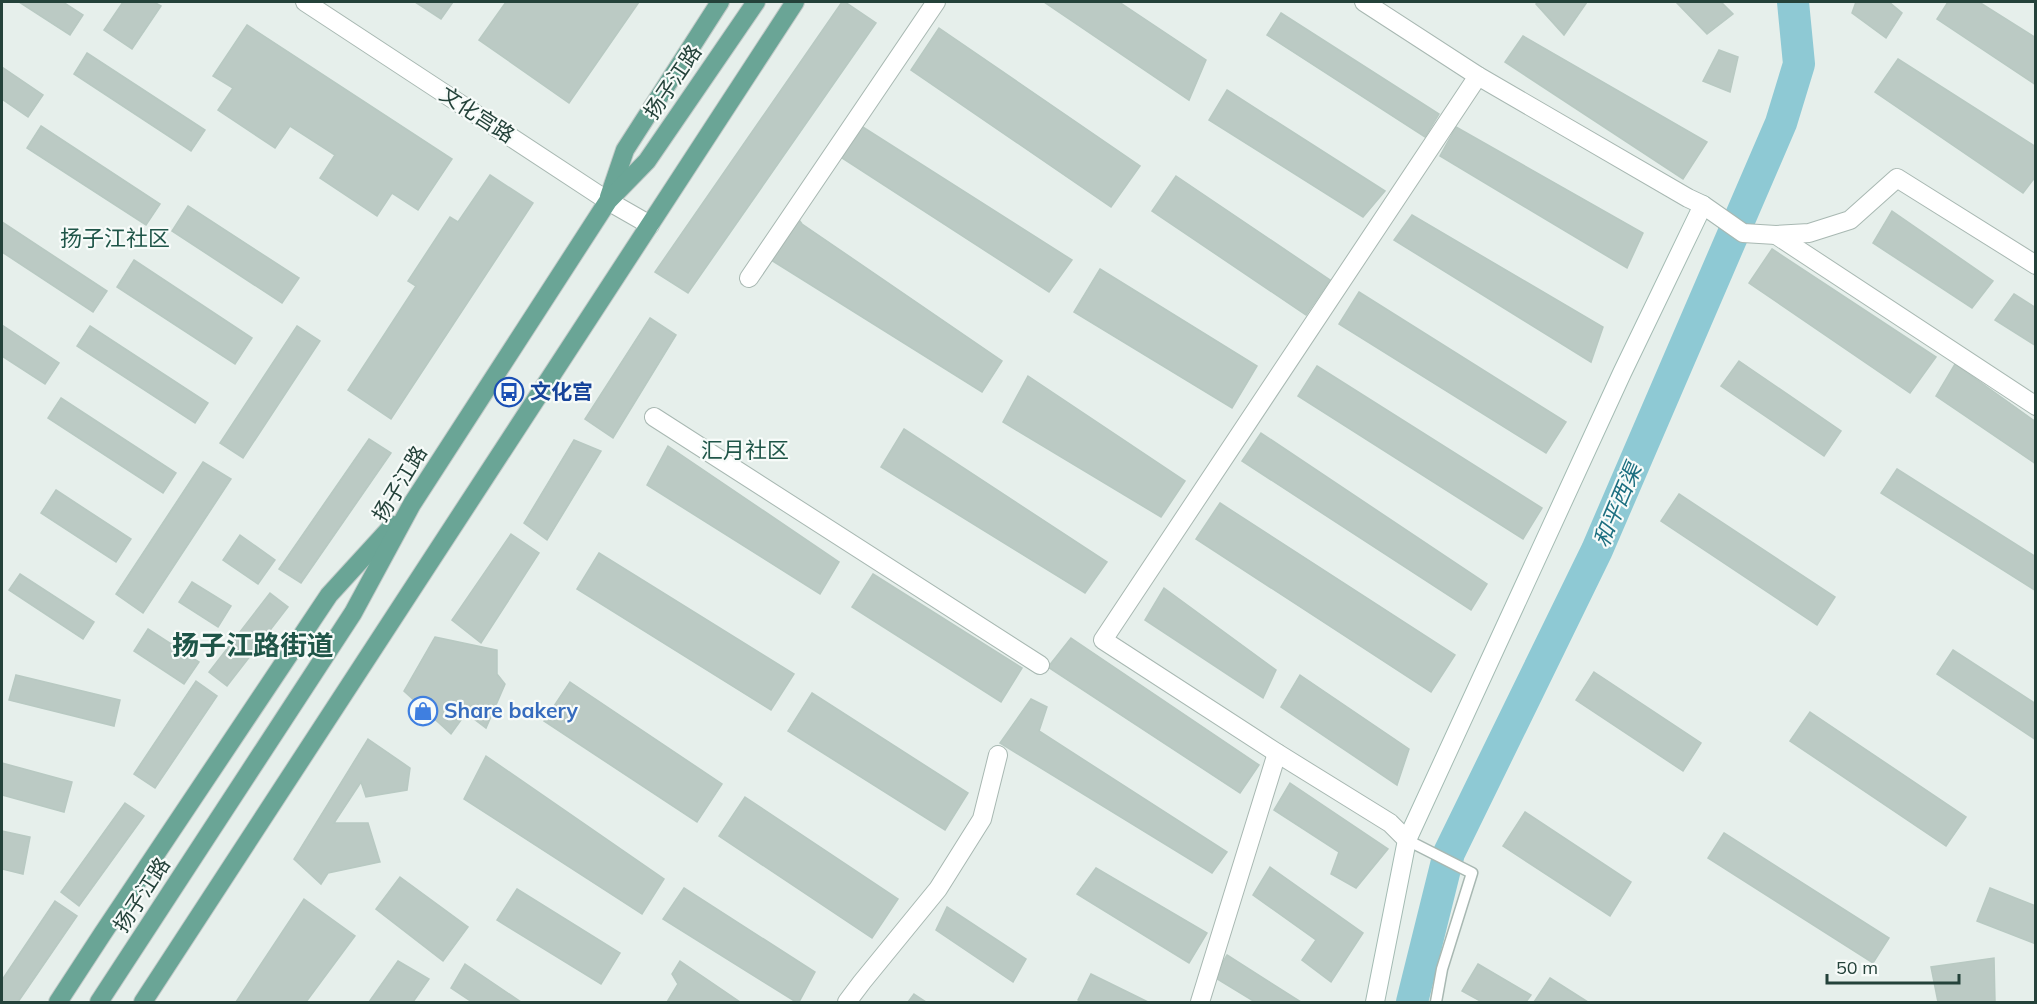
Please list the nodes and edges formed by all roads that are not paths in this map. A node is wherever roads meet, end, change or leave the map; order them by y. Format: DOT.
graph roads {
  1 [pos="305,2"];
  2 [pos="720,2"];
  3 [pos="756,2"];
  4 [pos="795,2"];
  5 [pos="936,2"];
  6 [pos="1364,2"];
  7 [pos="1478,76"];
  8 [pos="608,201"];
  9 [pos="1703,205"];
  10 [pos="650,225"];
  11 [pos="1776,234"];
  12 [pos="2036,265"];
  13 [pos="749,278"];
  14 [pos="2036,406"];
  15 [pos="654,417"];
  16 [pos="412,504"];
  17 [pos="1040,665"];
  18 [pos="1277,753"];
  19 [pos="998,755"];
  20 [pos="1408,840"];
  21 [pos="58,1002"];
  22 [pos="99,1002"];
  23 [pos="143,1002"];
  24 [pos="847,1002"];
  25 [pos="1200,1002"];
  26 [pos="1375,1002"];
  27 [pos="1436,1002"];
  1 -- 8 [label="street, 文化宫路"];
  2 -- 8 [label="main road"];
  3 -- 8 [label="main road, 扬子江路"];
  4 -- 10 [label="main road"];
  5 -- 13 [label="street"];
  6 -- 7 [label="street"];
  7 -- 9 [label="street"];
  7 -- 18 [label="street"];
  8 -- 10 [label="street, 文化宫路"];
  8 -- 16 [label="main road, 扬子江路"];
  9 -- 11 [label="street"];
  9 -- 20 [label="street"];
  10 -- 23 [label="main road"];
  11 -- 12 [label="street"];
  11 -- 14 [label="street"];
  15 -- 17 [label="street"];
  16 -- 21 [label="main road"];
  16 -- 22 [label="main road, 扬子江路"];
  18 -- 20 [label="street"];
  18 -- 25 [label="street"];
  19 -- 24 [label="street"];
  20 -- 26 [label="street"];
  20 -- 27 [label="lane"];
}
